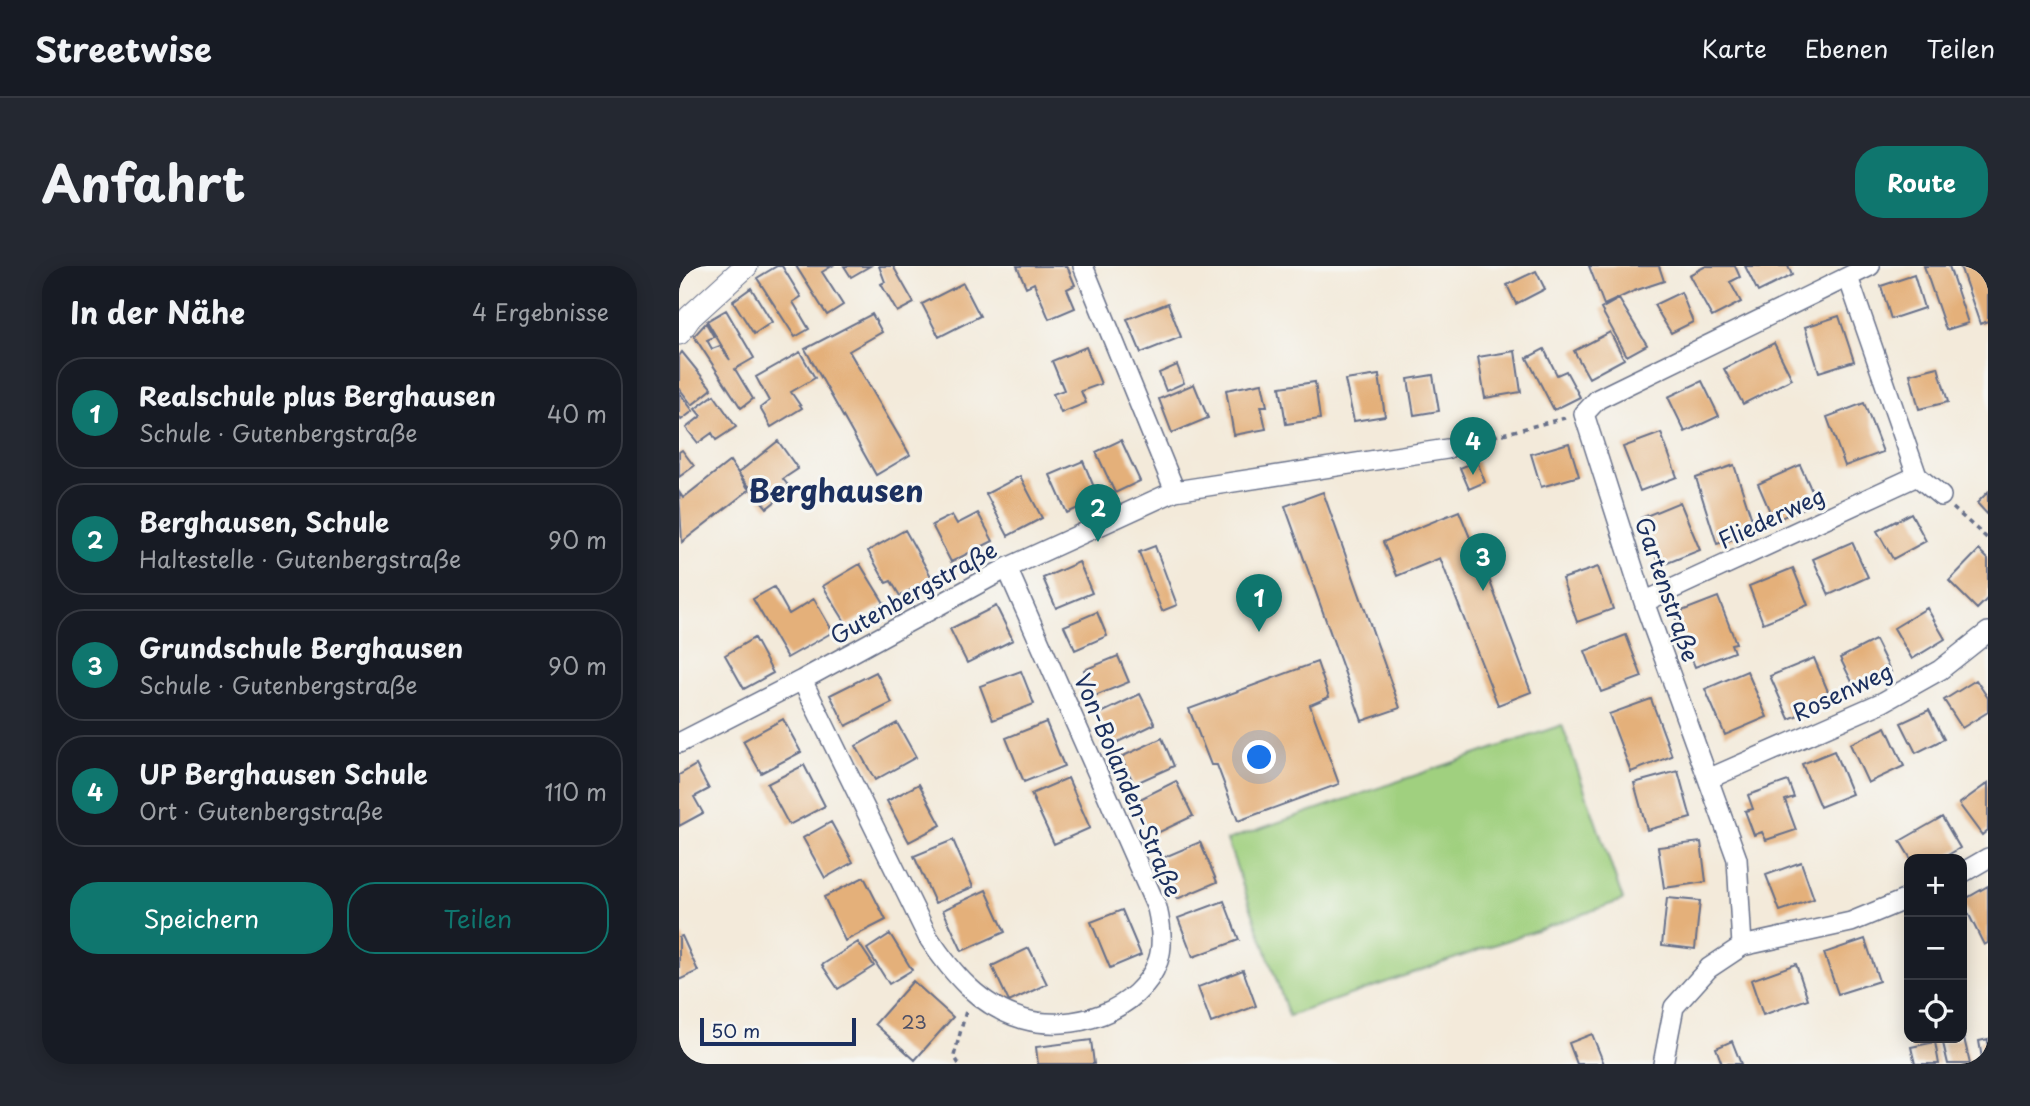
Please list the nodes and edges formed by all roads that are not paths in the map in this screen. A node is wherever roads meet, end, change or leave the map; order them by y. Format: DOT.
graph roads {
  1 [pos="746,266"];
  2 [pos="1083,266"];
  3 [pos="1870,266"];
  4 [pos="1848,277"];
  5 [pos="679,332"];
  6 [pos="1447,449"];
  7 [pos="1917,476"];
  8 [pos="1175,491"];
  9 [pos="1941,496"];
  10 [pos="1007,568"];
  11 [pos="1644,601"];
  12 [pos="1988,632"];
  13 [pos="802,680"];
  14 [pos="679,743"];
  15 [pos="1708,779"];
  16 [pos="1988,858"];
  17 [pos="1967,870"];
  18 [pos="1904,900"];
  19 [pos="1742,946"];
  20 [pos="1663,1064"];
  1 -- 5 [label="street"];
  2 -- 8 [label="street"];
  3 -- 4 [label="street"];
  4 -- 7 [label="street"];
  4 -- 11 [label="street, Gartenstraße"];
  6 -- 8 [label="street, Gutenbergstraße"];
  7 -- 9 [label="street"];
  7 -- 11 [label="street, Fliederweg"];
  8 -- 10 [label="street, Gutenbergstraße"];
  10 -- 13 [label="street, Gutenbergstraße"];
  10 -- 13 [label="street, Von-Bolanden-Straße"];
  11 -- 15 [label="street, Gartenstraße"];
  12 -- 15 [label="street, Rosenweg"];
  13 -- 14 [label="street, Gutenbergstraße"];
  15 -- 19 [label="street, Gartenstraße"];
  16 -- 17 [label="street"];
  18 -- 19 [label="street"];
  19 -- 20 [label="street"];
}
